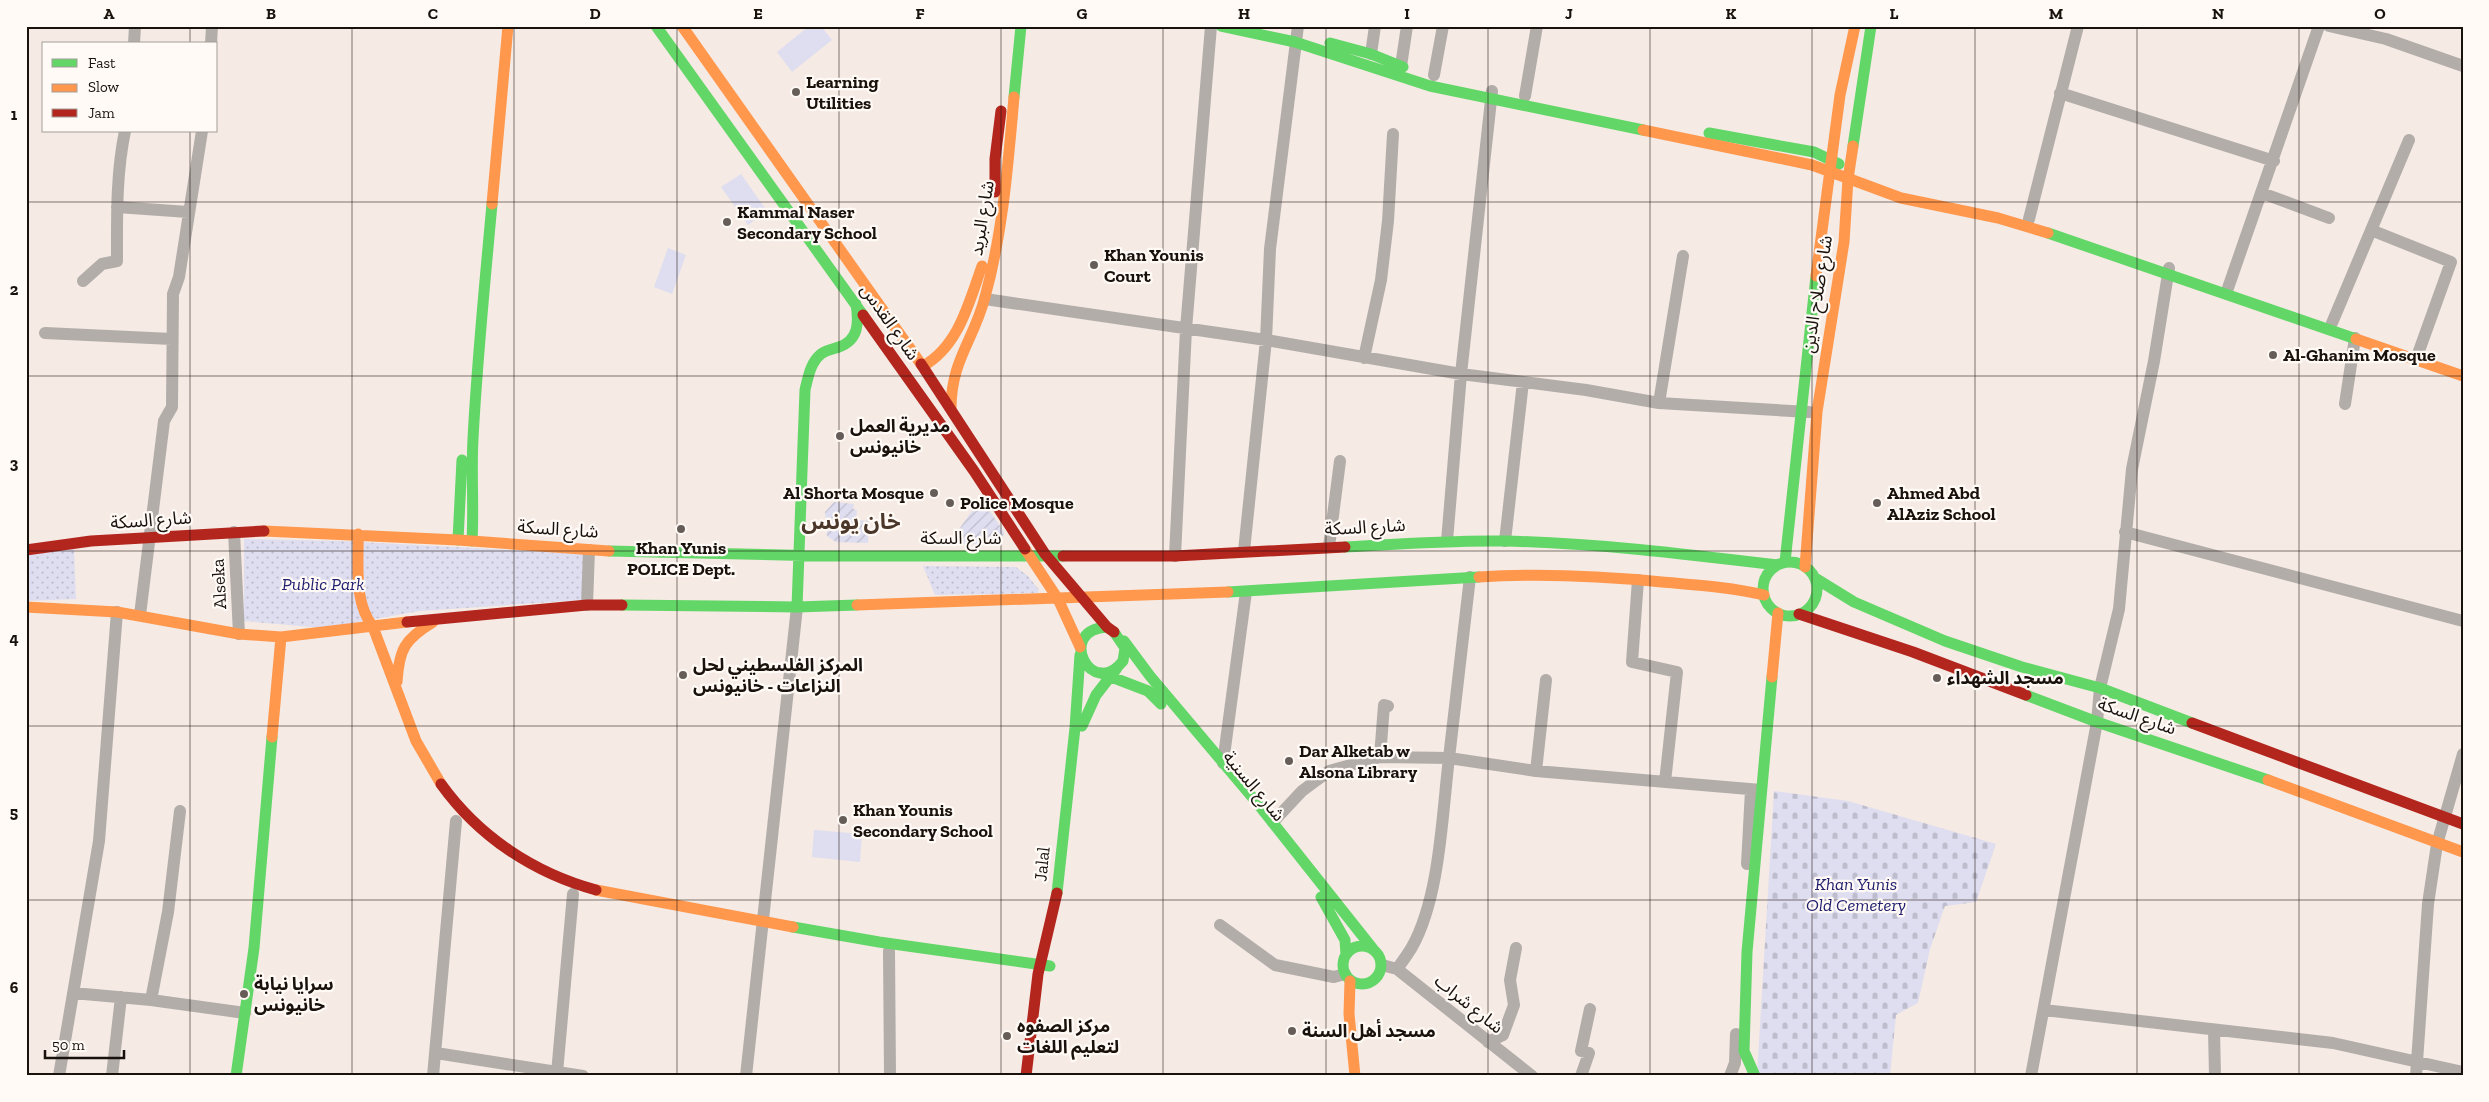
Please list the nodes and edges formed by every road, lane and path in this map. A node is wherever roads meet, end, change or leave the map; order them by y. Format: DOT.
graph roads {
  1 [pos="135,26"];
  2 [pos="212,26"];
  3 [pos="501,26"];
  4 [pos="508,26"];
  5 [pos="656,26"];
  6 [pos="682,26"];
  7 [pos="1012,26"];
  8 [pos="1021,26"];
  9 [pos="1211,26"];
  10 [pos="1221,26"];
  11 [pos="1262,26"];
  12 [pos="1375,26"];
  13 [pos="1407,26"];
  14 [pos="1443,26"];
  15 [pos="1537,26"];
  16 [pos="1855,26"];
  17 [pos="1871,26"];
  18 [pos="2078,26"];
  19 [pos="2319,26"];
  20 [pos="2329,26"];
  21 [pos="2351,29"];
  22 [pos="1297,34"];
  23 [pos="134,42"];
  24 [pos="211,42"];
  25 [pos="1371,54"];
  26 [pos="1401,66"];
  27 [pos="2463,66"];
  28 [pos="1434,76"];
  29 [pos="2060,93"];
  30 [pos="1492,94"];
  31 [pos="1525,96"];
  32 [pos="125,132"];
  33 [pos="202,132"];
  34 [pos="1393,134"];
  35 [pos="2409,140"];
  36 [pos="2274,161"];
  37 [pos="1832,166"];
  38 [pos="1849,173"];
  39 [pos="2262,192"];
  40 [pos="117,207"];
  41 [pos="188,212"];
  42 [pos="2329,218"];
  43 [pos="2029,219"];
  44 [pos="2371,230"];
  45 [pos="1683,256"];
  46 [pos="2169,272"];
  47 [pos="83,281"];
  48 [pos="2228,288"];
  49 [pos="985,300"];
  50 [pos="856,304"];
  51 [pos="2332,323"];
  52 [pos="1186,329"];
  53 [pos="45,333"];
  54 [pos="2355,338"];
  55 [pos="172,339"];
  56 [pos="1266,340"];
  57 [pos="2419,351"];
  58 [pos="1364,358"];
  59 [pos="923,366"];
  60 [pos="2463,366"];
  61 [pos="1461,374"];
  62 [pos="2463,376"];
  63 [pos="1523,382"];
  64 [pos="1659,403"];
  65 [pos="2345,404"];
  66 [pos="951,409"];
  67 [pos="1801,411"];
  68 [pos="1817,412"];
  69 [pos="1340,461"];
  70 [pos="234,532"];
  71 [pos="2125,532"];
  72 [pos="358,534"];
  73 [pos="150,539"];
  74 [pos="458,540"];
  75 [pos="472,541"];
  76 [pos="1447,541"];
  77 [pos="1505,541"];
  78 [pos="1329,547"];
  79 [pos="26,550"];
  80 [pos="589,550"];
  81 [pos="1244,551"];
  82 [pos="1030,554"];
  83 [pos="1044,554"];
  84 [pos="798,555"];
  85 [pos="820,556"];
  86 [pos="1175,556"];
  87 [pos="1781,564"];
  88 [pos="1805,567"];
  89 [pos="1470,577"];
  90 [pos="1815,578"];
  91 [pos="1638,580"];
  92 [pos="1246,592"];
  93 [pos="1764,596"];
  94 [pos="1120,597"];
  95 [pos="1081,598"];
  96 [pos="1058,599"];
  97 [pos="587,605"];
  98 [pos="817,606"];
  99 [pos="26,607"];
  100 [pos="797,607"];
  101 [pos="116,612"];
  102 [pos="1778,613"];
  103 [pos="1799,614"];
  104 [pos="140,615"];
  105 [pos="438,618"];
  106 [pos="2463,621"];
  107 [pos="373,627"];
  108 [pos="1110,629"];
  109 [pos="340,630"];
  110 [pos="239,634"];
  111 [pos="281,637"];
  112 [pos="1123,640"];
  113 [pos="1080,651"];
  114 [pos="1105,674"];
  115 [pos="1546,680"];
  116 [pos="396,688"];
  117 [pos="2100,688"];
  118 [pos="1388,706"];
  119 [pos="2098,722"];
  120 [pos="2463,754"];
  121 [pos="1380,757"];
  122 [pos="1449,758"];
  123 [pos="1223,763"];
  124 [pos="1536,771"];
  125 [pos="1665,782"];
  126 [pos="1756,790"];
  127 [pos="435,795"];
  128 [pos="180,811"];
  129 [pos="2444,817"];
  130 [pos="453,818"];
  131 [pos="1272,822"];
  132 [pos="2463,824"];
  133 [pos="2437,844"];
  134 [pos="2463,852"];
  135 [pos="573,894"];
  136 [pos="763,925"];
  137 [pos="1220,925"];
  138 [pos="1516,948"];
  139 [pos="1373,949"];
  140 [pos="889,951"];
  141 [pos="1346,955"];
  142 [pos="1382,965"];
  143 [pos="1397,969"];
  144 [pos="1044,970"];
  145 [pos="1348,978"];
  146 [pos="73,993"];
  147 [pos="121,997"];
  148 [pos="151,1000"];
  149 [pos="1590,1010"];
  150 [pos="2044,1010"];
  151 [pos="245,1014"];
  152 [pos="2214,1030"];
  153 [pos="1488,1042"];
  154 [pos="436,1053"];
  155 [pos="2416,1061"];
  156 [pos="2463,1072"];
  157 [pos="564,1074"];
  158 [pos="59,1076"];
  159 [pos="112,1076"];
  160 [pos="236,1076"];
  161 [pos="434,1076"];
  162 [pos="583,1076"];
  163 [pos="746,1076"];
  164 [pos="890,1076"];
  165 [pos="1026,1076"];
  166 [pos="1036,1076"];
  167 [pos="1355,1076"];
  168 [pos="1532,1076"];
  169 [pos="1581,1076"];
  170 [pos="1730,1076"];
  171 [pos="1754,1076"];
  172 [pos="2031,1076"];
  173 [pos="2215,1076"];
  174 [pos="2416,1076"];
  1 -- 23 [label="street"];
  2 -- 24 [label="street"];
  3 -- 74 [label="main road"];
  4 -- 75 [label="main road"];
  5 -- 50 [label="main road, شارع القدس"];
  6 -- 59 [label="main road, شارع القدس"];
  7 -- 59 [label="main road, شارع البريد"];
  8 -- 49 [label="main road, شارع البريد"];
  9 -- 52 [label="street"];
  10 -- 22 [label="main road"];
  11 -- 22 [label="main road"];
  12 -- 25 [label="street"];
  13 -- 26 [label="street"];
  14 -- 28 [label="street"];
  15 -- 31 [label="street"];
  16 -- 37 [label="main road, شارع صلاح الدين"];
  17 -- 38 [label="main road, شارع صلاح الدين"];
  18 -- 29 [label="street"];
  19 -- 36 [label="street"];
  20 -- 21 [label="street"];
  21 -- 27 [label="street"];
  22 -- 25 [label="main road"];
  22 -- 30 [label="main road"];
  22 -- 56 [label="street"];
  25 -- 26 [label="main road"];
  26 -- 28 [label="main road"];
  28 -- 30 [label="main road"];
  29 -- 36 [label="street"];
  29 -- 43 [label="street"];
  30 -- 31 [label="main road"];
  30 -- 37 [label="main road"];
  30 -- 61 [label="street"];
  31 -- 37 [label="main road"];
  32 -- 40 [label="street"];
  33 -- 41 [label="street"];
  34 -- 58 [label="street"];
  35 -- 44 [label="street"];
  36 -- 39 [label="street"];
  37 -- 38 [label="main road"];
  37 -- 67 [label="main road, شارع صلاح الدين"];
  38 -- 43 [label="main road"];
  38 -- 46 [label="main road"];
  38 -- 68 [label="main road, شارع صلاح الدين"];
  39 -- 42 [label="street"];
  39 -- 48 [label="street"];
  40 -- 41 [label="street"];
  40 -- 47 [label="street"];
  41 -- 55 [label="street"];
  43 -- 46 [label="main road"];
  44 -- 51 [label="street"];
  44 -- 57 [label="street"];
  45 -- 64 [label="street"];
  46 -- 48 [label="main road"];
  46 -- 54 [label="main road"];
  46 -- 71 [label="street"];
  48 -- 51 [label="main road"];
  49 -- 52 [label="street"];
  49 -- 66 [label="main road, شارع البريد"];
  50 -- 82 [label="main road, شارع القدس"];
  50 -- 84 [label="main road"];
  51 -- 57 [label="main road"];
  52 -- 56 [label="street"];
  52 -- 86 [label="street"];
  53 -- 55 [label="street"];
  54 -- 62 [label="main road"];
  54 -- 65 [label="street"];
  55 -- 73 [label="street"];
  56 -- 58 [label="street"];
  56 -- 81 [label="street"];
  57 -- 60 [label="main road"];
  58 -- 61 [label="street"];
  59 -- 66 [label="main road, شارع القدس"];
  61 -- 63 [label="street"];
  61 -- 76 [label="street"];
  63 -- 64 [label="street"];
  63 -- 77 [label="street"];
  64 -- 67 [label="street"];
  66 -- 83 [label="main road, شارع القدس"];
  67 -- 68 [label="street"];
  67 -- 87 [label="main road, شارع صلاح الدين"];
  68 -- 88 [label="main road, شارع صلاح الدين"];
  69 -- 78 [label="street"];
  70 -- 72 [label="main road, شارع السكة"];
  70 -- 73 [label="main road, شارع السكة"];
  70 -- 110 [label="street, Alseka"];
  71 -- 106 [label="street"];
  71 -- 117 [label="street"];
  72 -- 74 [label="main road, شارع السكة"];
  72 -- 107 [label="main road"];
  73 -- 79 [label="main road, شارع السكة"];
  73 -- 104 [label="street"];
  74 -- 75 [label="main road, شارع السكة"];
  75 -- 80 [label="main road, شارع السكة"];
  76 -- 77 [label="main road, شارع السكة"];
  76 -- 78 [label="main road, شارع السكة"];
  77 -- 87 [label="main road, شارع السكة"];
  78 -- 81 [label="main road, شارع السكة"];
  80 -- 84 [label="main road, شارع السكة"];
  80 -- 97 [label="street"];
  81 -- 86 [label="main road, شارع السكة"];
  82 -- 83 [label="main road, شارع السكة"];
  82 -- 85 [label="main road, شارع السكة"];
  82 -- 96 [label="main road, شارع القدس"];
  83 -- 86 [label="main road, شارع السكة"];
  83 -- 95 [label="main road, شارع القدس"];
  84 -- 85 [label="main road, شارع السكة"];
  84 -- 100 [label="main road"];
  85 -- 98 [label="main road"];
  87 -- 88 [label="main road"];
  87 -- 93 [label="main road"];
  88 -- 90 [label="main road"];
  89 -- 91 [label="main road"];
  89 -- 92 [label="main road"];
  89 -- 122 [label="street"];
  90 -- 103 [label="main road"];
  90 -- 117 [label="main road, شارع السكة"];
  91 -- 93 [label="main road"];
  91 -- 125 [label="street"];
  92 -- 94 [label="main road"];
  92 -- 123 [label="street"];
  93 -- 102 [label="main road"];
  94 -- 95 [label="main road"];
  94 -- 108 [label="main road"];
  95 -- 96 [label="main road"];
  95 -- 108 [label="main road, شارع القدس"];
  96 -- 98 [label="main road"];
  96 -- 113 [label="main road, شارع القدس"];
  97 -- 100 [label="main road"];
  97 -- 105 [label="main road"];
  98 -- 100 [label="main road"];
  99 -- 101 [label="main road"];
  100 -- 136 [label="street"];
  101 -- 104 [label="main road"];
  101 -- 146 [label="street"];
  102 -- 103 [label="main road"];
  102 -- 126 [label="main road"];
  103 -- 119 [label="main road, شارع السكة"];
  104 -- 110 [label="main road"];
  105 -- 107 [label="main road"];
  105 -- 116 [label="main road"];
  107 -- 109 [label="main road"];
  107 -- 116 [label="main road"];
  108 -- 112 [label="main road"];
  108 -- 113 [label="main road"];
  109 -- 111 [label="main road"];
  109 -- 127 [label="main road"];
  110 -- 111 [label="main road"];
  111 -- 151 [label="main road"];
  112 -- 114 [label="main road"];
  112 -- 123 [label="main road, شارع السنية"];
  113 -- 114 [label="main road"];
  113 -- 144 [label="main road, Jalal"];
  114 -- 141 [label="main road, شارع السنية"];
  114 -- 144 [label="main road, Jalal"];
  115 -- 124 [label="street"];
  116 -- 136 [label="main road"];
  117 -- 119 [label="street"];
  117 -- 129 [label="main road, شارع السكة"];
  118 -- 121 [label="street"];
  119 -- 133 [label="main road, شارع السكة"];
  119 -- 150 [label="street"];
  120 -- 129 [label="street"];
  121 -- 122 [label="street"];
  121 -- 131 [label="street"];
  122 -- 124 [label="street"];
  122 -- 143 [label="street"];
  123 -- 131 [label="main road, شارع السنية"];
  124 -- 125 [label="street"];
  125 -- 126 [label="street"];
  126 -- 170 [label="street"];
  126 -- 171 [label="main road"];
  128 -- 148 [label="street"];
  129 -- 132 [label="main road, شارع السكة"];
  129 -- 133 [label="street"];
  130 -- 135 [label="main road"];
  130 -- 154 [label="street"];
  131 -- 139 [label="main road, شارع السنية"];
  133 -- 134 [label="main road, شارع السكة"];
  133 -- 155 [label="street"];
  135 -- 136 [label="main road"];
  135 -- 157 [label="street"];
  136 -- 140 [label="main road"];
  136 -- 144 [label="main road"];
  136 -- 163 [label="street"];
  137 -- 145 [label="street"];
  138 -- 153 [label="street"];
  139 -- 141 [label="main road"];
  139 -- 142 [label="main road, شارع السنية"];
  140 -- 144 [label="main road"];
  140 -- 164 [label="street"];
  141 -- 145 [label="main road, شارع السنية"];
  142 -- 143 [label="street, شارع شراب"];
  142 -- 145 [label="main road"];
  143 -- 153 [label="street, شارع شراب"];
  144 -- 165 [label="main road, Jalal"];
  144 -- 166 [label="main road, Jalal"];
  145 -- 167 [label="main road, شارع السنية"];
  146 -- 147 [label="street"];
  146 -- 158 [label="street"];
  147 -- 148 [label="street"];
  147 -- 159 [label="street"];
  148 -- 151 [label="street"];
  149 -- 169 [label="street"];
  150 -- 152 [label="street"];
  150 -- 172 [label="street"];
  151 -- 160 [label="main road"];
  152 -- 155 [label="street"];
  152 -- 173 [label="street"];
  153 -- 168 [label="street, شارع شراب"];
  154 -- 157 [label="street"];
  154 -- 161 [label="street"];
  155 -- 156 [label="street"];
  155 -- 174 [label="street"];
  157 -- 162 [label="street"];
}
